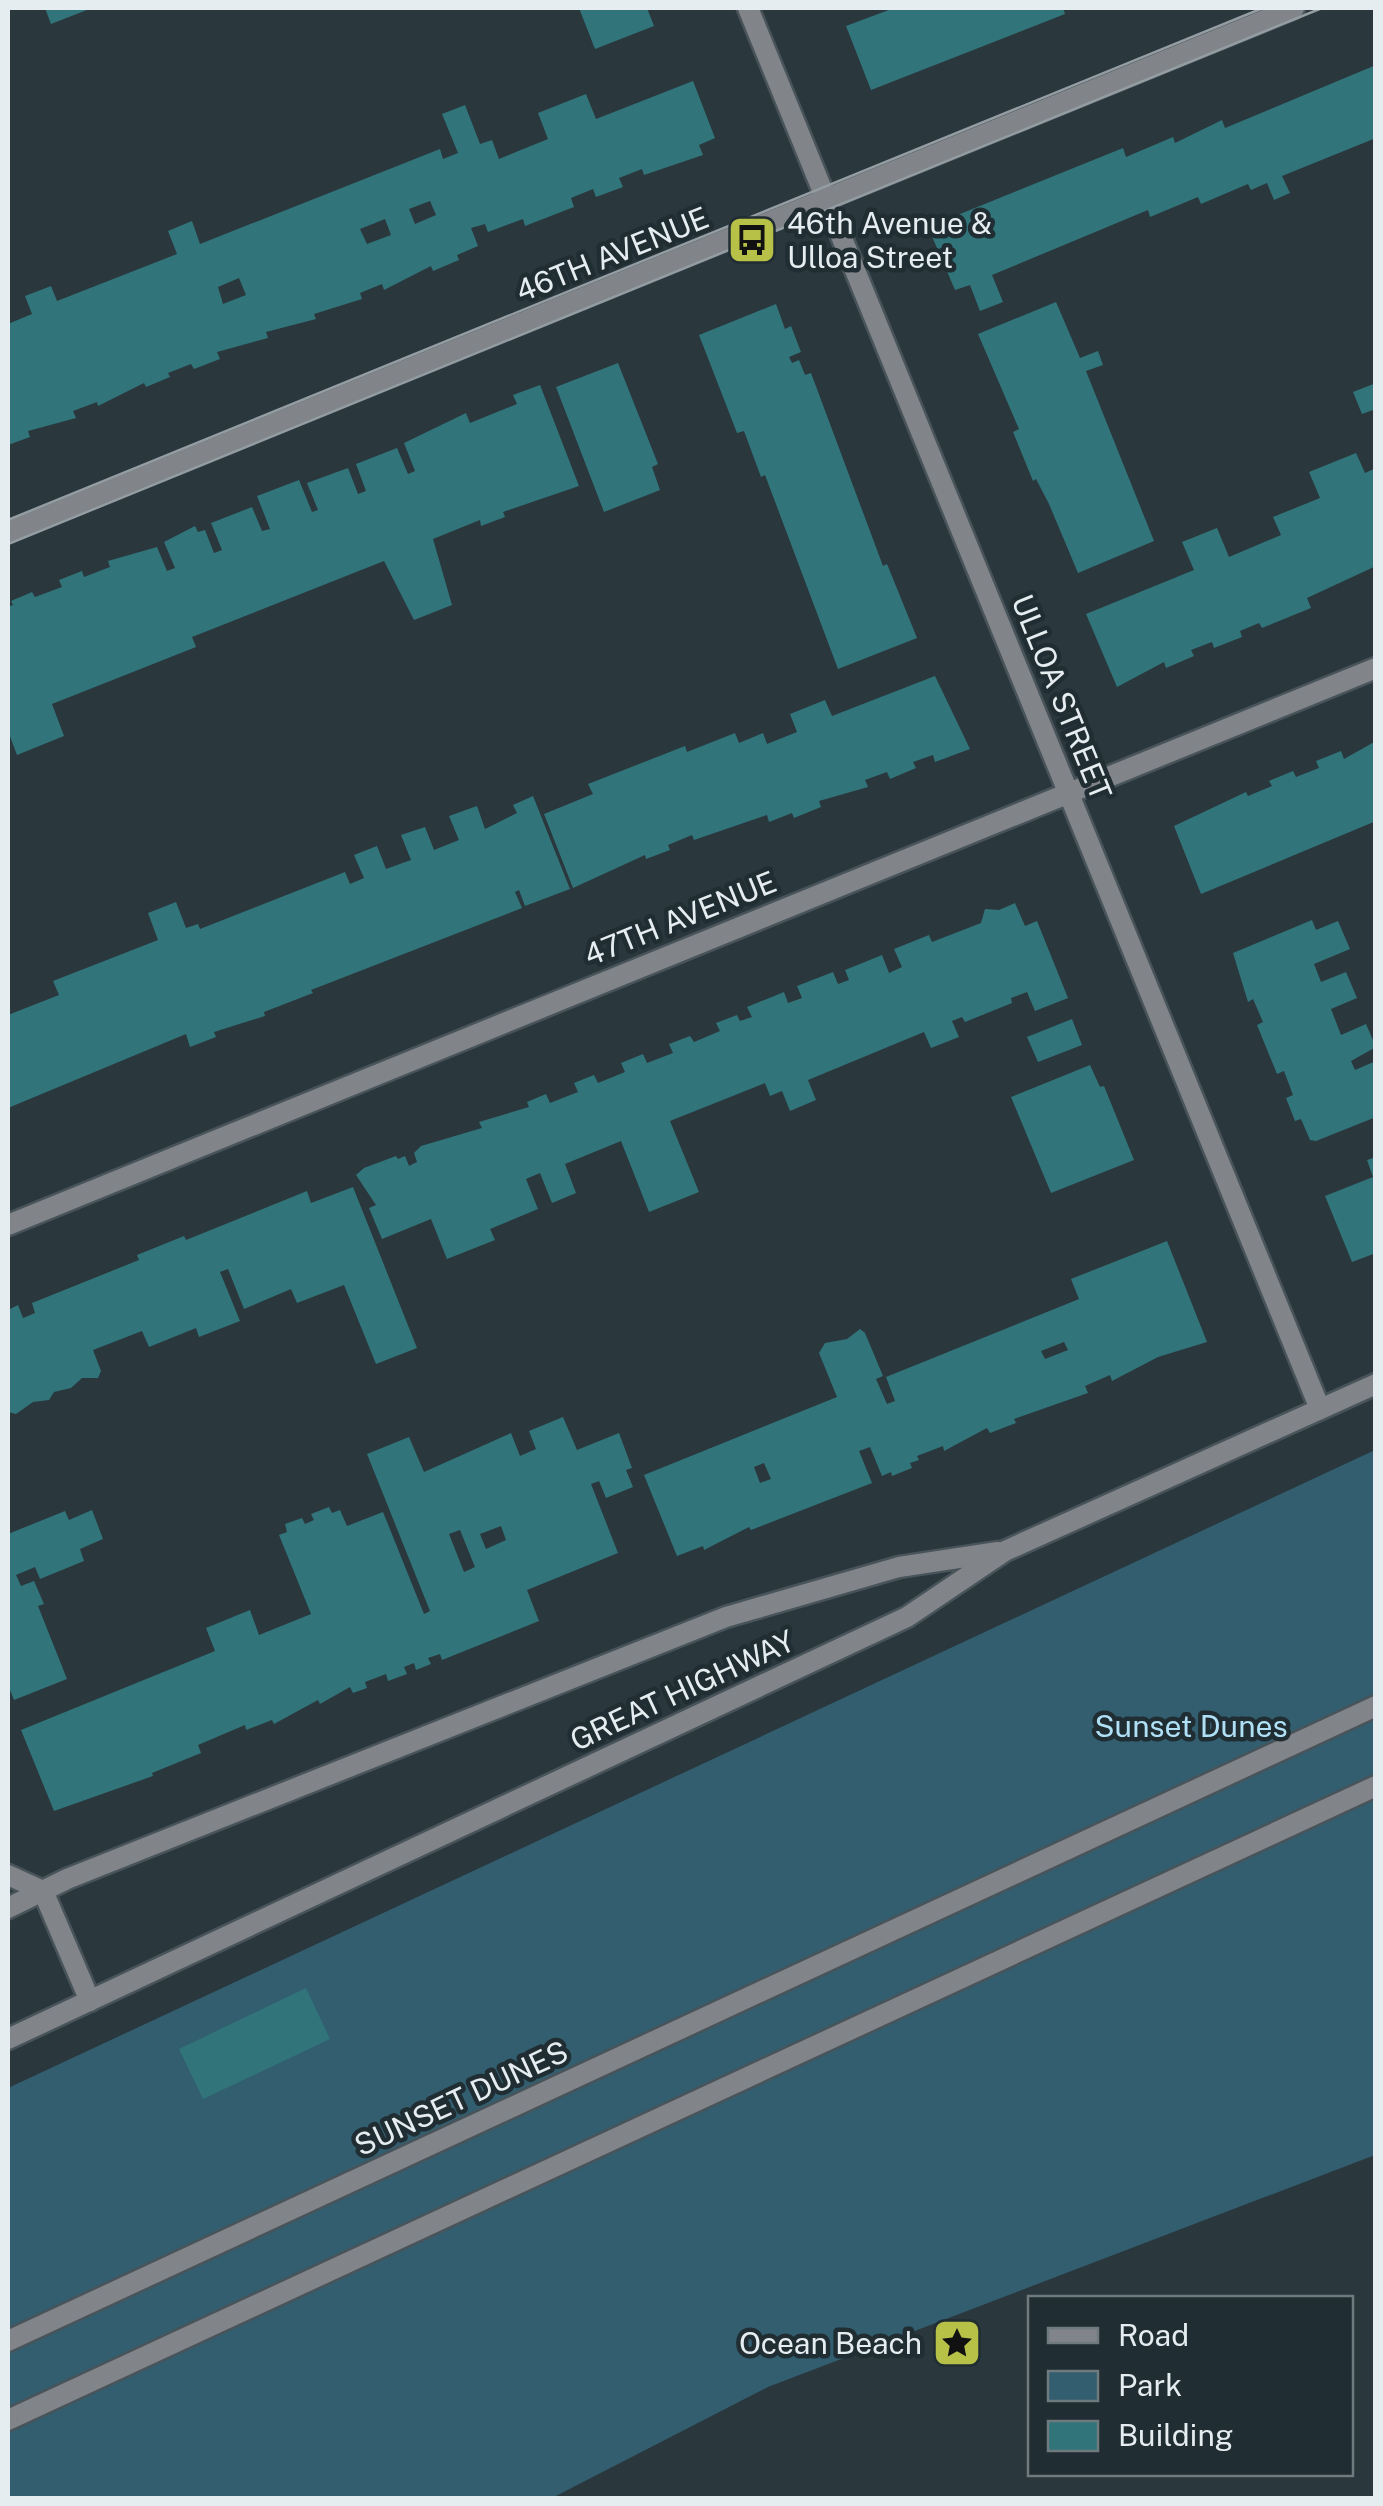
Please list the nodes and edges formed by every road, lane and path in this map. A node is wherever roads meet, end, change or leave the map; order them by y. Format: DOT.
graph roads {
  1 [pos="748,8"];
  2 [pos="1294,8"];
  3 [pos="826,198"];
  4 [pos="8,532"];
  5 [pos="1376,668"];
  6 [pos="1069,793"];
  7 [pos="8,1225"];
  8 [pos="1376,1384"];
  9 [pos="1320,1409"];
  10 [pos="1005,1551"];
  11 [pos="1376,1706"];
  12 [pos="1376,1786"];
  13 [pos="8,1874"];
  14 [pos="43,1890"];
  15 [pos="8,1908"];
  16 [pos="90,2001"];
  17 [pos="9,2035"];
  18 [pos="8,2341"];
  19 [pos="8,2420"];
  1 -- 3 [label="street, ULLOA STREET"];
  2 -- 3 [label="street, 46TH AVENUE"];
  3 -- 4 [label="street, 46TH AVENUE"];
  3 -- 6 [label="street, ULLOA STREET"];
  5 -- 6 [label="street, 47TH AVENUE"];
  6 -- 7 [label="street, 47TH AVENUE"];
  6 -- 9 [label="street, ULLOA STREET"];
  8 -- 9 [label="street, GREAT HIGHWAY"];
  9 -- 10 [label="street, GREAT HIGHWAY"];
  10 -- 14 [label="street"];
  10 -- 16 [label="street, GREAT HIGHWAY"];
  11 -- 18 [label="street, SUNSET DUNES"];
  12 -- 19 [label="street"];
  13 -- 14 [label="street"];
  14 -- 15 [label="street"];
  14 -- 16 [label="street"];
  16 -- 17 [label="street, GREAT HIGHWAY"];
}
